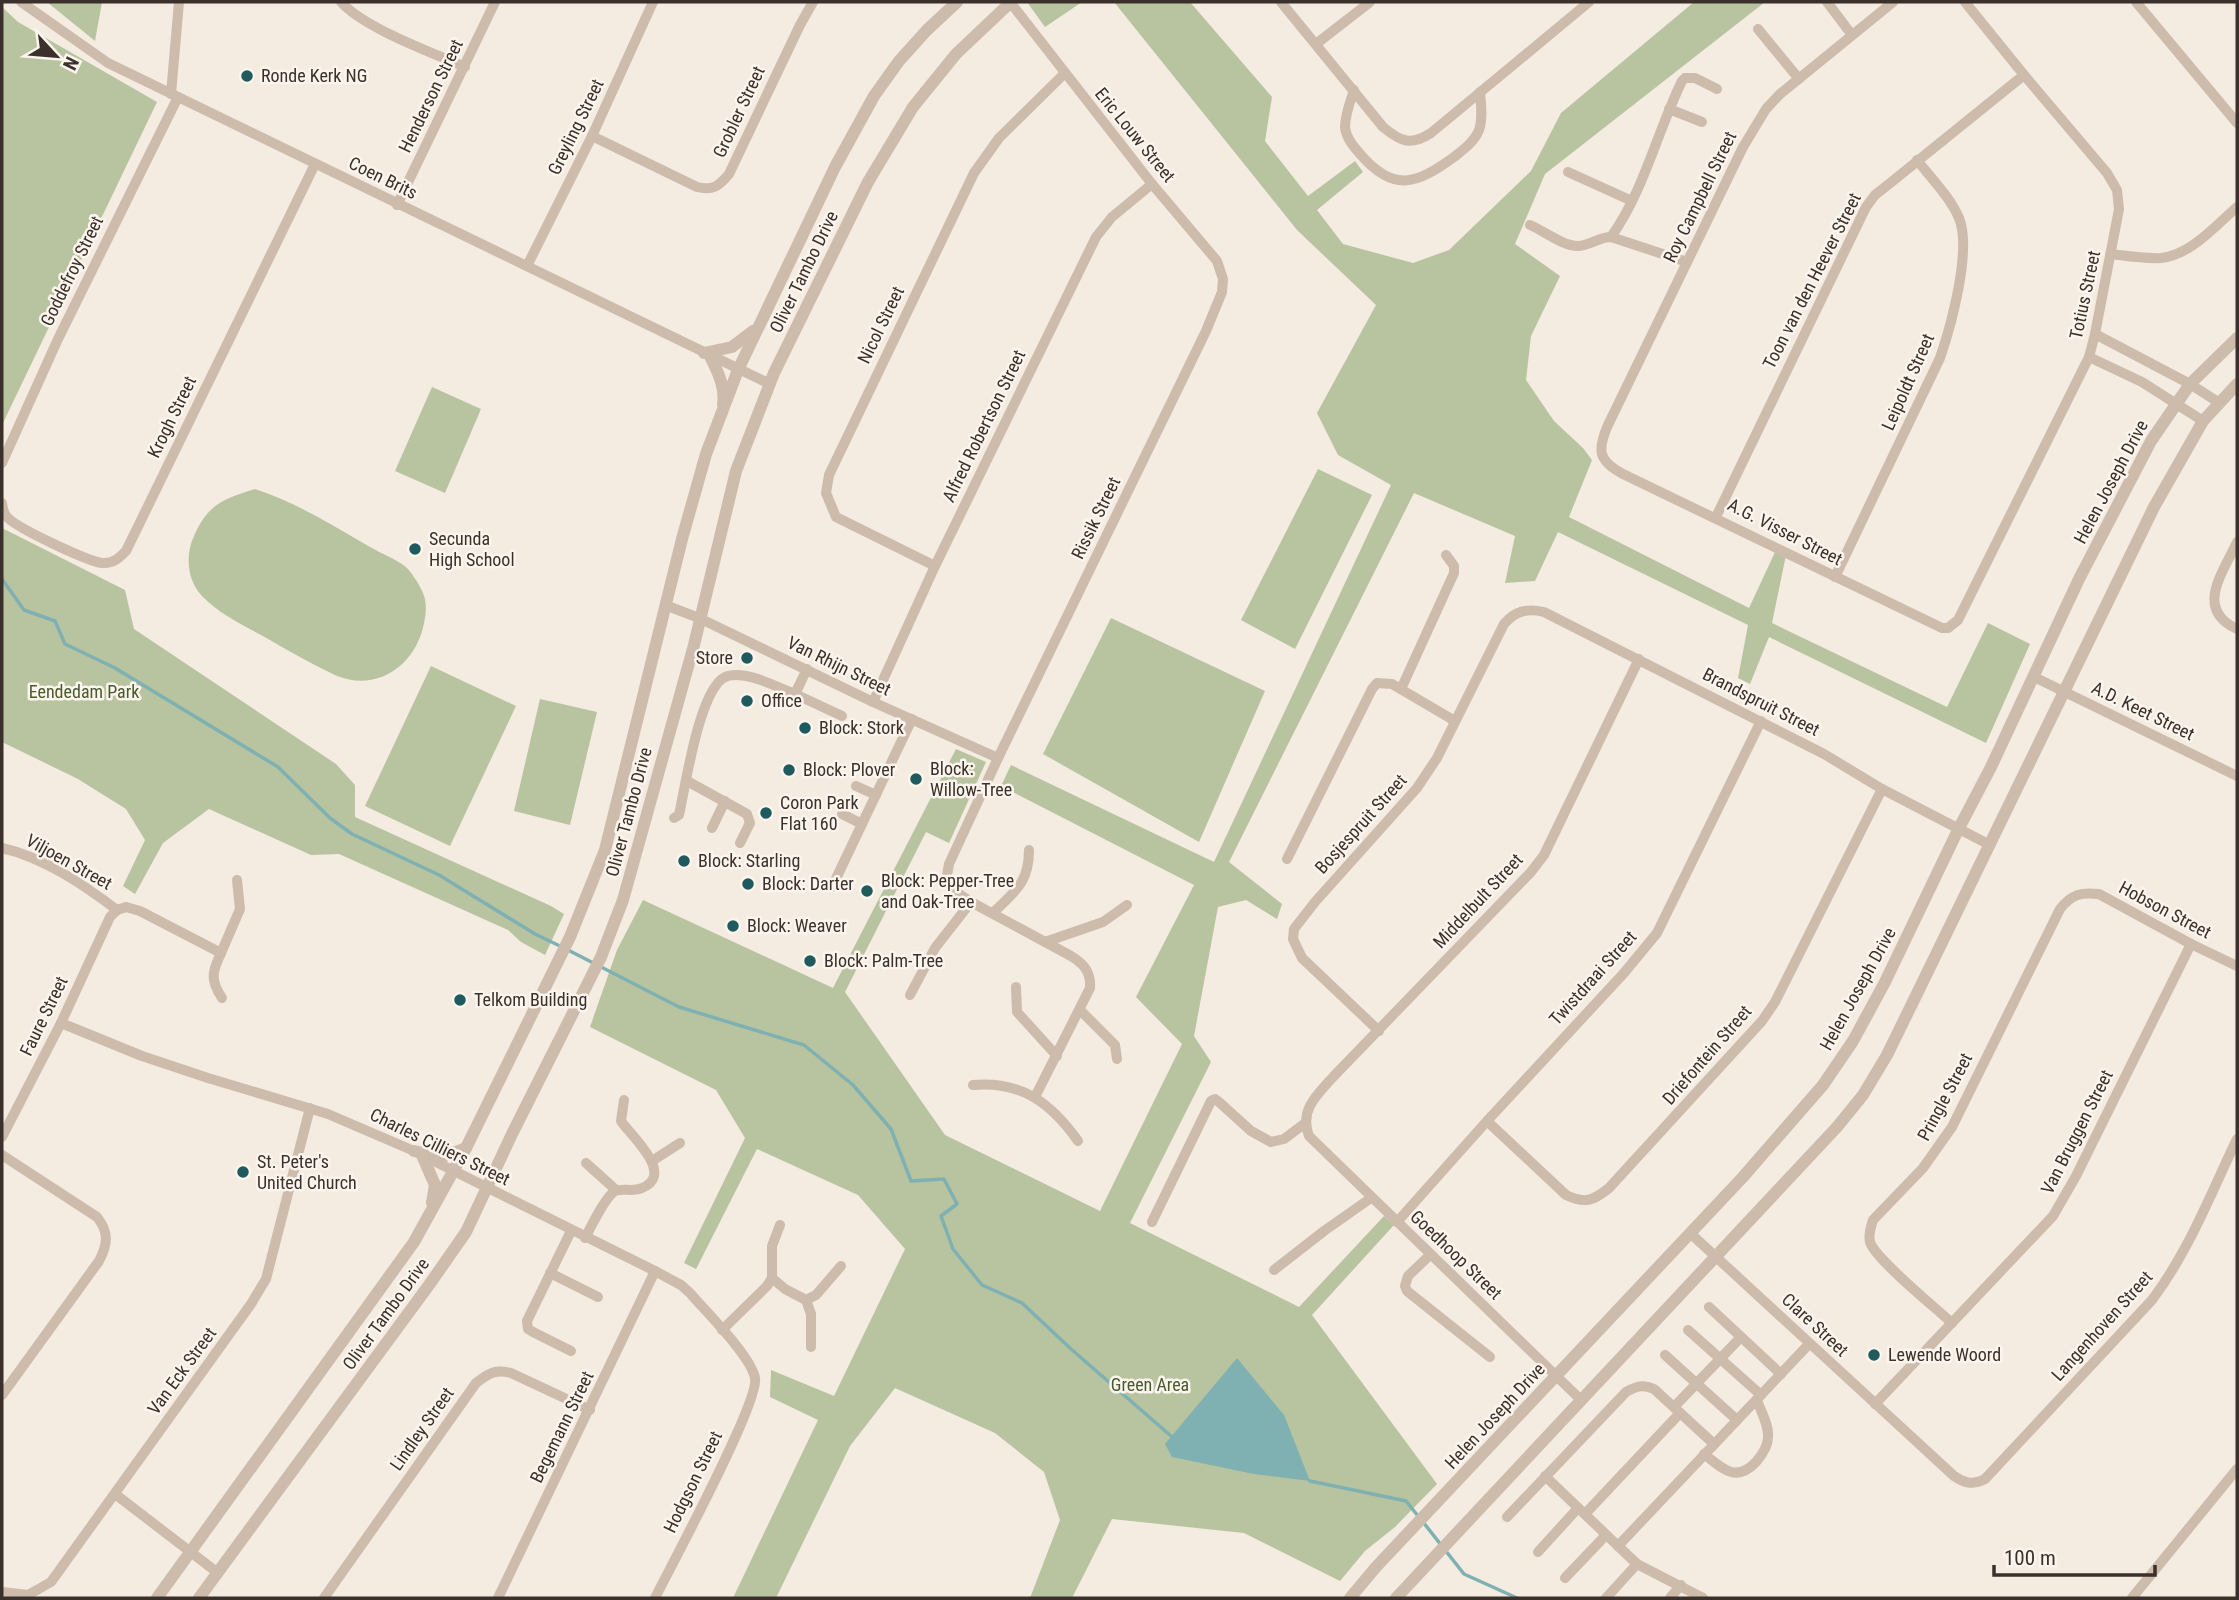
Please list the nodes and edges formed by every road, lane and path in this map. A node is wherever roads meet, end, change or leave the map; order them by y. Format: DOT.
graph roads {
  1 [pos="22,2"];
  2 [pos="179,2"];
  3 [pos="341,2"];
  4 [pos="495,2"];
  5 [pos="653,2"];
  6 [pos="813,2"];
  7 [pos="957,2"];
  8 [pos="1010,2"];
  9 [pos="1281,2"];
  10 [pos="1370,2"];
  11 [pos="1589,2"];
  12 [pos="1827,2"];
  13 [pos="1893,2"];
  14 [pos="1965,2"];
  15 [pos="2136,2"];
  16 [pos="1758,29"];
  17 [pos="1852,35"];
  18 [pos="1317,44"];
  19 [pos="465,68"];
  20 [pos="1064,74"];
  21 [pos="2024,75"];
  22 [pos="1799,79"];
  23 [pos="1717,89"];
  24 [pos="1354,90"];
  25 [pos="1480,92"];
  26 [pos="174,95"];
  27 [pos="1669,109"];
  28 [pos="1702,122"];
  29 [pos="2237,123"];
  30 [pos="592,136"];
  31 [pos="1917,160"];
  32 [pos="315,164"];
  33 [pos="1568,172"];
  34 [pos="1152,184"];
  35 [pos="1632,201"];
  36 [pos="397,205"];
  37 [pos="2237,207"];
  38 [pos="1530,225"];
  39 [pos="1611,237"];
  40 [pos="2111,254"];
  41 [pos="1688,262"];
  42 [pos="527,266"];
  43 [pos="1222,292"];
  44 [pos="759,325"];
  45 [pos="2095,334"];
  46 [pos="2237,338"];
  47 [pos="707,354"];
  48 [pos="2089,357"];
  49 [pos="738,370"];
  50 [pos="769,384"];
  51 [pos="2190,384"];
  52 [pos="2237,384"];
  53 [pos="2218,402"];
  54 [pos="2175,403"];
  55 [pos="721,415"];
  56 [pos="2203,421"];
  57 [pos="1601,453"];
  58 [pos="2,463"];
  59 [pos="2,503"];
  60 [pos="1716,517"];
  61 [pos="2237,542"];
  62 [pos="1446,555"];
  63 [pos="935,566"];
  64 [pos="1835,577"];
  65 [pos="665,605"];
  66 [pos="1510,617"];
  67 [pos="699,618"];
  68 [pos="1958,620"];
  69 [pos="2237,629"];
  70 [pos="1639,659"];
  71 [pos="807,669"];
  72 [pos="2034,677"];
  73 [pos="1401,689"];
  74 [pos="2064,692"];
  75 [pos="795,694"];
  76 [pos="873,702"];
  77 [pos="842,716"];
  78 [pos="912,719"];
  79 [pos="1455,721"];
  80 [pos="1761,721"];
  81 [pos="998,758"];
  82 [pos="2237,776"];
  83 [pos="687,781"];
  84 [pos="856,786"];
  85 [pos="1882,789"];
  86 [pos="876,795"];
  87 [pos="725,800"];
  88 [pos="842,814"];
  89 [pos="674,818"];
  90 [pos="862,824"];
  91 [pos="712,828"];
  92 [pos="1958,830"];
  93 [pos="740,843"];
  94 [pos="1990,845"];
  95 [pos="2,848"];
  96 [pos="1029,850"];
  97 [pos="1287,859"];
  98 [pos="237,880"];
  99 [pos="832,887"];
  100 [pos="2075,894"];
  101 [pos="971,902"];
  102 [pos="1127,905"];
  103 [pos="117,910"];
  104 [pos="993,913"];
  105 [pos="1045,942"];
  106 [pos="2190,944"];
  107 [pos="221,953"];
  108 [pos="2237,966"];
  109 [pos="1016,987"];
  110 [pos="910,995"];
  111 [pos="222,998"];
  112 [pos="1080,1010"];
  113 [pos="61,1023"];
  114 [pos="1379,1031"];
  115 [pos="1056,1056"];
  116 [pos="1117,1059"];
  117 [pos="973,1085"];
  118 [pos="1035,1097"];
  119 [pos="624,1100"];
  120 [pos="310,1108"];
  121 [pos="1487,1121"];
  122 [pos="1304,1124"];
  123 [pos="2,1137"];
  124 [pos="1078,1141"];
  125 [pos="2237,1141"];
  126 [pos="680,1143"];
  127 [pos="466,1148"];
  128 [pos="418,1153"];
  129 [pos="2,1155"];
  130 [pos="652,1161"];
  131 [pos="586,1163"];
  132 [pos="452,1171"];
  133 [pos="487,1189"];
  134 [pos="616,1190"];
  135 [pos="1371,1198"];
  136 [pos="427,1220"];
  137 [pos="1152,1222"];
  138 [pos="1397,1222"];
  139 [pos="780,1224"];
  140 [pos="571,1231"];
  141 [pos="1690,1233"];
  142 [pos="585,1238"];
  143 [pos="1430,1255"];
  144 [pos="1716,1258"];
  145 [pos="841,1266"];
  146 [pos="1275,1270"];
  147 [pos="655,1271"];
  148 [pos="550,1272"];
  149 [pos="772,1278"];
  150 [pos="598,1297"];
  151 [pos="806,1300"];
  152 [pos="1709,1307"];
  153 [pos="1952,1323"];
  154 [pos="722,1330"];
  155 [pos="1688,1330"];
  156 [pos="1741,1337"];
  157 [pos="1809,1344"];
  158 [pos="811,1347"];
  159 [pos="571,1351"];
  160 [pos="1665,1355"];
  161 [pos="1490,1357"];
  162 [pos="1720,1358"];
  163 [pos="1781,1374"];
  164 [pos="1557,1376"];
  165 [pos="755,1379"];
  166 [pos="1697,1382"];
  167 [pos="2,1395"];
  168 [pos="1759,1398"];
  169 [pos="1580,1399"];
  170 [pos="1875,1404"];
  171 [pos="590,1410"];
  172 [pos="1677,1410"];
  173 [pos="1737,1420"];
  174 [pos="1714,1444"];
  175 [pos="1704,1454"];
  176 [pos="2237,1469"];
  177 [pos="1545,1476"];
  178 [pos="1985,1479"];
  179 [pos="115,1494"];
  180 [pos="1582,1511"];
  181 [pos="1507,1517"];
  182 [pos="1606,1535"];
  183 [pos="1618,1546"];
  184 [pos="190,1552"];
  185 [pos="1538,1552"];
  186 [pos="1637,1564"];
  187 [pos="218,1573"];
  188 [pos="1565,1577"];
  189 [pos="1681,1585"];
  190 [pos="2,1592"];
  191 [pos="157,1598"];
  192 [pos="200,1598"];
  193 [pos="324,1598"];
  194 [pos="498,1598"];
  195 [pos="655,1598"];
  196 [pos="1350,1598"];
  197 [pos="1396,1598"];
  198 [pos="1606,1598"];
  199 [pos="1670,1598"];
  200 [pos="1703,1598"];
  201 [pos="2132,1598"];
  1 -- 26 [label="street, Coen Brits"];
  2 -- 26 [label="street, Goddefroy Street"];
  3 -- 19 [label="street"];
  4 -- 19 [label="street, Henderson Street"];
  5 -- 30 [label="street, Greyling Street"];
  6 -- 30 [label="street, Grobler Street"];
  7 -- 44 [label="street, Oliver Tambo Drive"];
  8 -- 20 [label="street, Eric Louw Street"];
  8 -- 50 [label="street, Oliver Tambo Drive"];
  9 -- 18 [label="street"];
  10 -- 18 [label="street"];
  11 -- 25 [label="street"];
  12 -- 17 [label="street"];
  13 -- 17 [label="street, Roy Campbell Street"];
  14 -- 21 [label="street, Totius Street"];
  15 -- 29 [label="street"];
  16 -- 22 [label="street"];
  17 -- 22 [label="street, Roy Campbell Street"];
  18 -- 24 [label="street"];
  19 -- 36 [label="street, Henderson Street"];
  20 -- 34 [label="street, Eric Louw Street"];
  20 -- 63 [label="street, Nicol Street"];
  21 -- 31 [label="street, Toon van den Heever Street"];
  21 -- 40 [label="street, Totius Street"];
  22 -- 41 [label="street, Roy Campbell Street"];
  23 -- 27 [label="street"];
  24 -- 25 [label="street"];
  24 -- 25 [label="street"];
  26 -- 32 [label="street, Coen Brits"];
  26 -- 58 [label="street, Goddefroy Street"];
  27 -- 28 [label="street"];
  27 -- 35 [label="street"];
  30 -- 42 [label="street, Greyling Street"];
  31 -- 60 [label="street, Toon van den Heever Street"];
  31 -- 64 [label="street, Leipoldt Street"];
  32 -- 36 [label="street, Coen Brits"];
  32 -- 59 [label="street, Krogh Street"];
  33 -- 35 [label="street"];
  34 -- 43 [label="street, Eric Louw Street"];
  34 -- 63 [label="street, Alfred Robertson Street"];
  35 -- 39 [label="street"];
  36 -- 42 [label="street, Coen Brits"];
  37 -- 40 [label="street"];
  38 -- 39 [label="street"];
  39 -- 41 [label="street"];
  40 -- 45 [label="street, Totius Street"];
  41 -- 57 [label="street, Roy Campbell Street"];
  42 -- 47 [label="street, Coen Brits"];
  43 -- 81 [label="street, Rissik Street"];
  44 -- 47 [label="street"];
  44 -- 49 [label="street, Oliver Tambo Drive"];
  45 -- 48 [label="street, Totius Street"];
  45 -- 51 [label="street"];
  46 -- 51 [label="street, Helen Joseph Drive"];
  47 -- 49 [label="street, Coen Brits"];
  47 -- 55 [label="street"];
  48 -- 54 [label="street"];
  48 -- 68 [label="street, Totius Street"];
  49 -- 50 [label="street, Coen Brits"];
  49 -- 55 [label="street, Oliver Tambo Drive"];
  50 -- 67 [label="street, Oliver Tambo Drive"];
  51 -- 53 [label="street"];
  51 -- 54 [label="street, Helen Joseph Drive"];
  52 -- 53 [label="street"];
  53 -- 56 [label="street"];
  54 -- 56 [label="street"];
  54 -- 72 [label="street, Helen Joseph Drive"];
  55 -- 65 [label="street, Oliver Tambo Drive"];
  56 -- 74 [label="street"];
  57 -- 60 [label="street, A.G. Visser Street"];
  60 -- 64 [label="street, A.G. Visser Street"];
  61 -- 69 [label="street"];
  62 -- 73 [label="street"];
  63 -- 76 [label="street, Alfred Robertson Street"];
  64 -- 68 [label="street, A.G. Visser Street"];
  65 -- 67 [label="street, Van Rhijn Street"];
  65 -- 127 [label="street, Oliver Tambo Drive"];
  66 -- 70 [label="street, Brandspruit Street"];
  66 -- 79 [label="street, Bosjespruit Street"];
  67 -- 71 [label="street, Van Rhijn Street"];
  67 -- 133 [label="street, Oliver Tambo Drive"];
  70 -- 80 [label="street, Brandspruit Street"];
  70 -- 114 [label="street, Middelbult Street"];
  71 -- 75 [label="street"];
  71 -- 76 [label="street, Van Rhijn Street"];
  72 -- 74 [label="street, A.D. Keet Street"];
  72 -- 92 [label="street, Helen Joseph Drive"];
  73 -- 79 [label="street"];
  73 -- 97 [label="street"];
  74 -- 82 [label="street, A.D. Keet Street"];
  74 -- 94 [label="street"];
  75 -- 77 [label="street"];
  75 -- 83 [label="street"];
  76 -- 78 [label="street, Van Rhijn Street"];
  78 -- 81 [label="street, Van Rhijn Street"];
  78 -- 86 [label="street"];
  79 -- 114 [label="street, Bosjespruit Street"];
  80 -- 85 [label="street, Brandspruit Street"];
  80 -- 121 [label="street, Twistdraai Street"];
  81 -- 101 [label="street, Rissik Street"];
  83 -- 87 [label="street"];
  83 -- 89 [label="street"];
  84 -- 86 [label="street"];
  85 -- 92 [label="street, Brandspruit Street"];
  85 -- 121 [label="street, Driefontein Street"];
  86 -- 90 [label="street"];
  87 -- 91 [label="street"];
  87 -- 93 [label="street"];
  88 -- 90 [label="street"];
  90 -- 99 [label="street"];
  92 -- 94 [label="street, Brandspruit Street"];
  92 -- 141 [label="street, Helen Joseph Drive"];
  94 -- 144 [label="street"];
  95 -- 103 [label="street, Viljoen Street"];
  96 -- 104 [label="street"];
  98 -- 107 [label="street"];
  100 -- 106 [label="street, Hobson Street"];
  100 -- 153 [label="street, Pringle Street"];
  101 -- 104 [label="street"];
  101 -- 110 [label="street"];
  102 -- 105 [label="street"];
  103 -- 107 [label="street"];
  103 -- 113 [label="street, Faure Street"];
  104 -- 105 [label="street"];
  105 -- 112 [label="street"];
  106 -- 108 [label="street, Hobson Street"];
  106 -- 153 [label="street, Van Bruggen Street"];
  107 -- 111 [label="street"];
  109 -- 115 [label="street"];
  112 -- 115 [label="street"];
  112 -- 116 [label="street"];
  113 -- 120 [label="street, Charles Cilliers Street"];
  113 -- 123 [label="street, Faure Street"];
  114 -- 122 [label="street, Middelbult Street"];
  115 -- 118 [label="street"];
  117 -- 118 [label="street"];
  118 -- 124 [label="street"];
  119 -- 130 [label="street"];
  120 -- 128 [label="street, Charles Cilliers Street"];
  120 -- 179 [label="street, Van Eck Street"];
  121 -- 138 [label="street, Twistdraai Street"];
  122 -- 135 [label="street, Goedhoop Street"];
  122 -- 137 [label="street"];
  125 -- 178 [label="street, Langenhoven Street"];
  126 -- 130 [label="street"];
  127 -- 128 [label="street"];
  127 -- 132 [label="street, Oliver Tambo Drive"];
  128 -- 132 [label="street, Charles Cilliers Street"];
  128 -- 136 [label="street"];
  129 -- 167 [label="street"];
  130 -- 134 [label="street"];
  131 -- 134 [label="street"];
  132 -- 133 [label="street, Charles Cilliers Street"];
  132 -- 136 [label="street, Oliver Tambo Drive"];
  133 -- 140 [label="street, Charles Cilliers Street"];
  133 -- 187 [label="street, Oliver Tambo Drive"];
  134 -- 142 [label="street"];
  135 -- 138 [label="street, Goedhoop Street"];
  135 -- 146 [label="street"];
  136 -- 184 [label="street, Oliver Tambo Drive"];
  138 -- 143 [label="street, Goedhoop Street"];
  139 -- 149 [label="street"];
  140 -- 142 [label="street, Charles Cilliers Street"];
  140 -- 148 [label="street"];
  141 -- 144 [label="street, Clare Street"];
  141 -- 164 [label="street, Helen Joseph Drive"];
  142 -- 147 [label="street, Charles Cilliers Street"];
  143 -- 161 [label="street"];
  143 -- 164 [label="street, Goedhoop Street"];
  144 -- 157 [label="street, Clare Street"];
  144 -- 169 [label="street"];
  145 -- 151 [label="street"];
  147 -- 154 [label="street, Charles Cilliers Street"];
  147 -- 171 [label="street, Begemann Street"];
  148 -- 150 [label="street"];
  148 -- 159 [label="street"];
  149 -- 151 [label="street"];
  149 -- 154 [label="street"];
  151 -- 158 [label="street"];
  152 -- 156 [label="street"];
  153 -- 170 [label="street, Van Bruggen Street"];
  154 -- 165 [label="street, Charles Cilliers Street"];
  155 -- 162 [label="street"];
  156 -- 162 [label="street"];
  156 -- 163 [label="street"];
  157 -- 163 [label="street"];
  157 -- 170 [label="street, Clare Street"];
  160 -- 166 [label="street"];
  162 -- 166 [label="street"];
  162 -- 168 [label="street"];
  163 -- 168 [label="street"];
  164 -- 169 [label="street, Goedhoop Street"];
  164 -- 196 [label="street, Helen Joseph Drive"];
  165 -- 195 [label="street, Hodgson Street"];
  166 -- 172 [label="street"];
  166 -- 173 [label="street"];
  168 -- 173 [label="street"];
  168 -- 175 [label="street"];
  169 -- 197 [label="street"];
  170 -- 178 [label="street, Clare Street"];
  171 -- 193 [label="street, Lindley Street"];
  171 -- 194 [label="street, Begemann Street"];
  172 -- 174 [label="street"];
  172 -- 177 [label="street"];
  172 -- 180 [label="street"];
  173 -- 174 [label="street"];
  174 -- 175 [label="street"];
  175 -- 183 [label="street"];
  176 -- 201 [label="street"];
  177 -- 180 [label="street"];
  177 -- 181 [label="street"];
  179 -- 184 [label="street"];
  179 -- 190 [label="street, Van Eck Street"];
  180 -- 182 [label="street"];
  180 -- 185 [label="street"];
  182 -- 183 [label="street"];
  182 -- 188 [label="street"];
  183 -- 186 [label="street"];
  184 -- 187 [label="street"];
  184 -- 191 [label="street, Oliver Tambo Drive"];
  186 -- 189 [label="street"];
  186 -- 198 [label="street"];
  187 -- 192 [label="street, Oliver Tambo Drive"];
  189 -- 199 [label="street"];
  189 -- 200 [label="street"];
}
